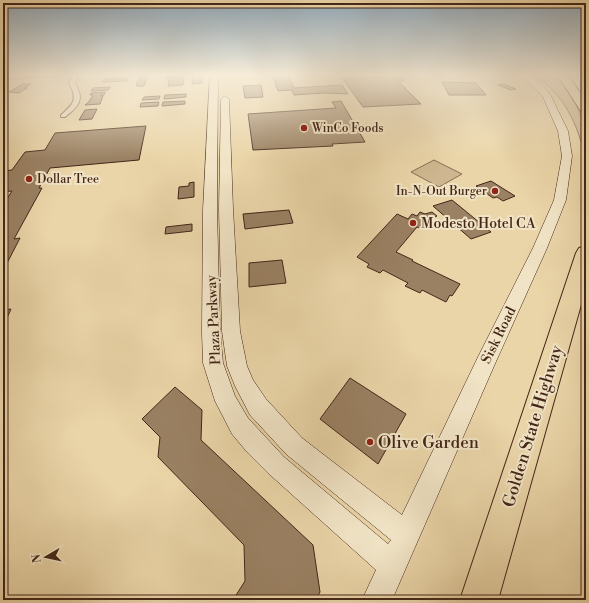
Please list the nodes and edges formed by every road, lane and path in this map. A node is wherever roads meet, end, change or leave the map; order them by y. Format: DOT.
graph roads {
  1 [pos="75,102"];
  2 [pos="213,102"];
  3 [pos="224,102"];
  4 [pos="550,102"];
  5 [pos="62,116"];
  6 [pos="586,253"];
  7 [pos="406,535"];
  8 [pos="392,565"];
  9 [pos="377,600"];
  10 [pos="480,600"];
  1 -- 5 [label="street"];
  2 -- 8 [label="street, Plaza Parkway"];
  3 -- 7 [label="street, Plaza Parkway"];
  4 -- 7 [label="street, Sisk Road"];
  6 -- 10 [label="highway, Golden State Highway"];
  7 -- 8 [label="street, Sisk Road"];
  8 -- 9 [label="street, Sisk Road"];
}
